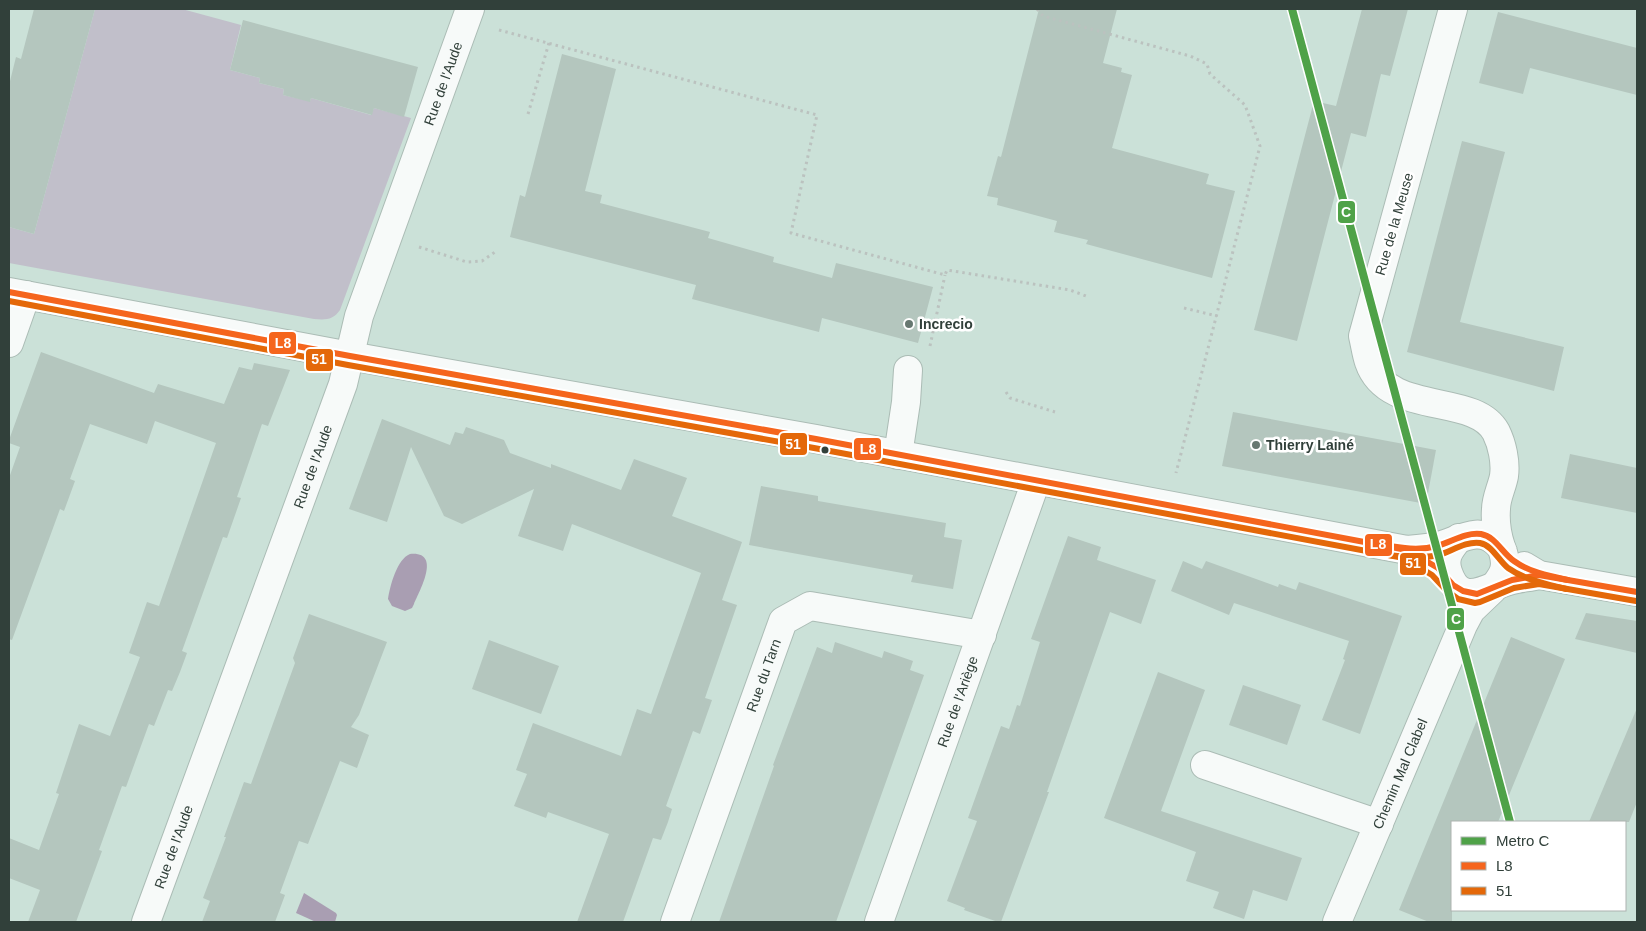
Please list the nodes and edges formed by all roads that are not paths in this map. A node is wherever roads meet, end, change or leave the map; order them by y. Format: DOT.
graph roads {
  1 [pos="470,9"];
  2 [pos="1454,9"];
  3 [pos="17,293"];
  4 [pos="9,343"];
  5 [pos="350,356"];
  6 [pos="908,370"];
  7 [pos="898,455"];
  8 [pos="1036,481"];
  9 [pos="1496,508"];
  10 [pos="1461,537"];
  11 [pos="1502,549"];
  12 [pos="1407,550"];
  13 [pos="1539,575"];
  14 [pos="1452,583"];
  15 [pos="1493,588"];
  16 [pos="1637,592"];
  17 [pos="1463,625"];
  18 [pos="982,635"];
  19 [pos="1205,765"];
  20 [pos="1378,824"];
  21 [pos="146,922"];
  22 [pos="675,922"];
  23 [pos="879,922"];
  24 [pos="1337,922"];
  1 -- 5 [label="street, Rue de l'Aude"];
  2 -- 9 [label="street, Rue de la Meuse"];
  3 -- 4 [label="street"];
  3 -- 5 [label="street"];
  5 -- 7 [label="street"];
  5 -- 21 [label="street, Rue de l'Aude"];
  6 -- 7 [label="street"];
  7 -- 8 [label="street"];
  8 -- 12 [label="street"];
  8 -- 18 [label="street, Rue de l'Ariège"];
  9 -- 10 [label="street"];
  9 -- 11 [label="street, Rue de la Meuse"];
  10 -- 11 [label="street"];
  10 -- 12 [label="street"];
  10 -- 14 [label="street"];
  11 -- 13 [label="street"];
  11 -- 15 [label="street"];
  12 -- 14 [label="street"];
  13 -- 15 [label="street"];
  13 -- 16 [label="street"];
  14 -- 15 [label="street"];
  14 -- 17 [label="street"];
  15 -- 17 [label="street, Chemin Mal Clabel"];
  17 -- 20 [label="street, Chemin Mal Clabel"];
  18 -- 22 [label="street, Rue du Tarn"];
  18 -- 23 [label="street, Rue de l'Ariège"];
  19 -- 20 [label="street"];
  20 -- 24 [label="street, Chemin Mal Clabel"];
}
